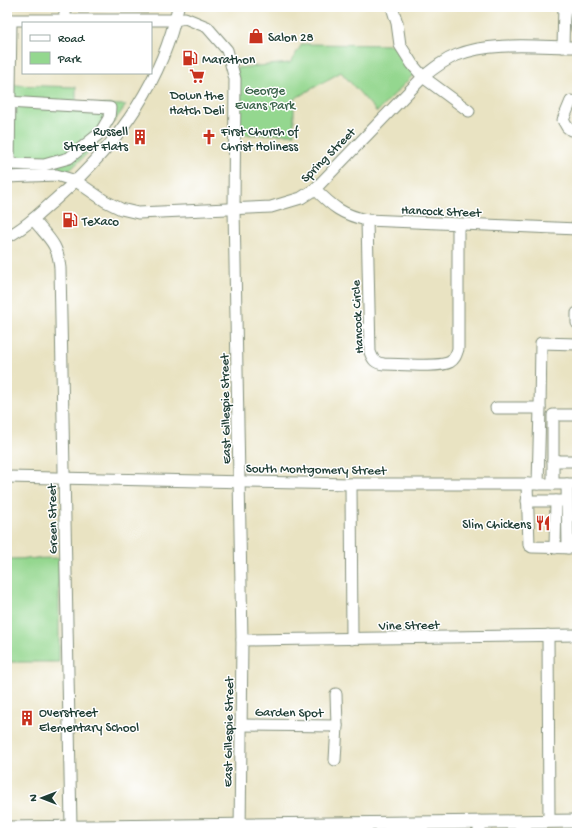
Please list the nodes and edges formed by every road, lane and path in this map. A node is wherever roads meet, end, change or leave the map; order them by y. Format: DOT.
graph roads {
  1 [pos="65,7"];
  2 [pos="178,7"];
  3 [pos="392,7"];
  4 [pos="564,7"];
  5 [pos="576,12"];
  6 [pos="9,20"];
  7 [pos="65,20"];
  8 [pos="175,20"];
  9 [pos="577,29"];
  10 [pos="563,47"];
  11 [pos="577,47"];
  12 [pos="423,76"];
  13 [pos="8,102"];
  14 [pos="574,102"];
  15 [pos="469,111"];
  16 [pos="574,131"];
  17 [pos="8,164"];
  18 [pos="7,177"];
  19 [pos="76,180"];
  20 [pos="315,188"];
  21 [pos="234,209"];
  22 [pos="33,220"];
  23 [pos="367,220"];
  24 [pos="458,224"];
  25 [pos="577,229"];
  26 [pos="7,237"];
  27 [pos="577,313"];
  28 [pos="577,324"];
  29 [pos="577,344"];
  30 [pos="496,408"];
  31 [pos="540,408"];
  32 [pos="577,415"];
  33 [pos="553,461"];
  34 [pos="577,461"];
  35 [pos="7,477"];
  36 [pos="64,478"];
  37 [pos="240,481"];
  38 [pos="351,484"];
  39 [pos="532,484"];
  40 [pos="552,484"];
  41 [pos="572,484"];
  42 [pos="527,501"];
  43 [pos="556,501"];
  44 [pos="567,501"];
  45 [pos="555,548"];
  46 [pos="572,548"];
  47 [pos="548,635"];
  48 [pos="577,635"];
  49 [pos="352,639"];
  50 [pos="242,640"];
  51 [pos="336,694"];
  52 [pos="241,725"];
  53 [pos="337,726"];
  54 [pos="335,760"];
  55 [pos="549,821"];
  56 [pos="577,821"];
  57 [pos="71,826"];
  58 [pos="479,827"];
  59 [pos="7,828"];
  60 [pos="240,829"];
  61 [pos="577,829"];
  62 [pos="577,833"];
  1 -- 7 [label="street"];
  2 -- 8 [label="street"];
  3 -- 12 [label="street"];
  4 -- 10 [label="street"];
  5 -- 9 [label="street"];
  6 -- 7 [label="street, East Gillespie Street"];
  6 -- 13 [label="street"];
  7 -- 8 [label="street, East Gillespie Street"];
  8 -- 19 [label="street"];
  8 -- 21 [label="street, East Gillespie Street"];
  10 -- 11 [label="street, Spring Street"];
  10 -- 12 [label="street, Spring Street"];
  12 -- 15 [label="street"];
  12 -- 20 [label="street, Spring Street"];
  13 -- 17 [label="street"];
  13 -- 17 [label="street"];
  14 -- 16 [label="street"];
  18 -- 19 [label="street"];
  19 -- 21 [label="street, Spring Street"];
  19 -- 22 [label="street"];
  20 -- 21 [label="street, Spring Street"];
  20 -- 23 [label="street, Hancock Street"];
  21 -- 37 [label="street, East Gillespie Street"];
  22 -- 26 [label="street"];
  22 -- 36 [label="street, Green Street"];
  23 -- 24 [label="street, Hancock Street"];
  23 -- 24 [label="street, Hancock Circle"];
  24 -- 25 [label="street, Hancock Street"];
  27 -- 28 [label="street"];
  29 -- 31 [label="street"];
  30 -- 31 [label="street"];
  31 -- 39 [label="street"];
  32 -- 33 [label="street"];
  33 -- 34 [label="street"];
  33 -- 40 [label="street"];
  35 -- 36 [label="street, South Montgomery Street"];
  36 -- 37 [label="street, South Montgomery Street"];
  36 -- 57 [label="street, Green Street"];
  37 -- 38 [label="street, South Montgomery Street"];
  37 -- 50 [label="street, East Gillespie Street"];
  38 -- 39 [label="street, South Montgomery Street"];
  38 -- 49 [label="street"];
  39 -- 40 [label="street, South Montgomery Street"];
  39 -- 42 [label="street"];
  40 -- 41 [label="street, South Montgomery Street"];
  41 -- 44 [label="street"];
  42 -- 43 [label="street"];
  42 -- 45 [label="street"];
  43 -- 44 [label="street"];
  43 -- 45 [label="street"];
  44 -- 46 [label="street"];
  45 -- 46 [label="street"];
  47 -- 48 [label="street, Vine Street"];
  47 -- 49 [label="street, Vine Street"];
  47 -- 55 [label="street"];
  49 -- 50 [label="street, Vine Street"];
  50 -- 52 [label="street, East Gillespie Street"];
  51 -- 53 [label="street, Garden Spot"];
  52 -- 53 [label="street, Garden Spot"];
  52 -- 60 [label="street, East Gillespie Street"];
  53 -- 54 [label="street, Garden Spot"];
  55 -- 56 [label="main road"];
  55 -- 58 [label="main road"];
  57 -- 59 [label="main road"];
  57 -- 60 [label="main road"];
  58 -- 60 [label="main road"];
  61 -- 62 [label="street"];
}
